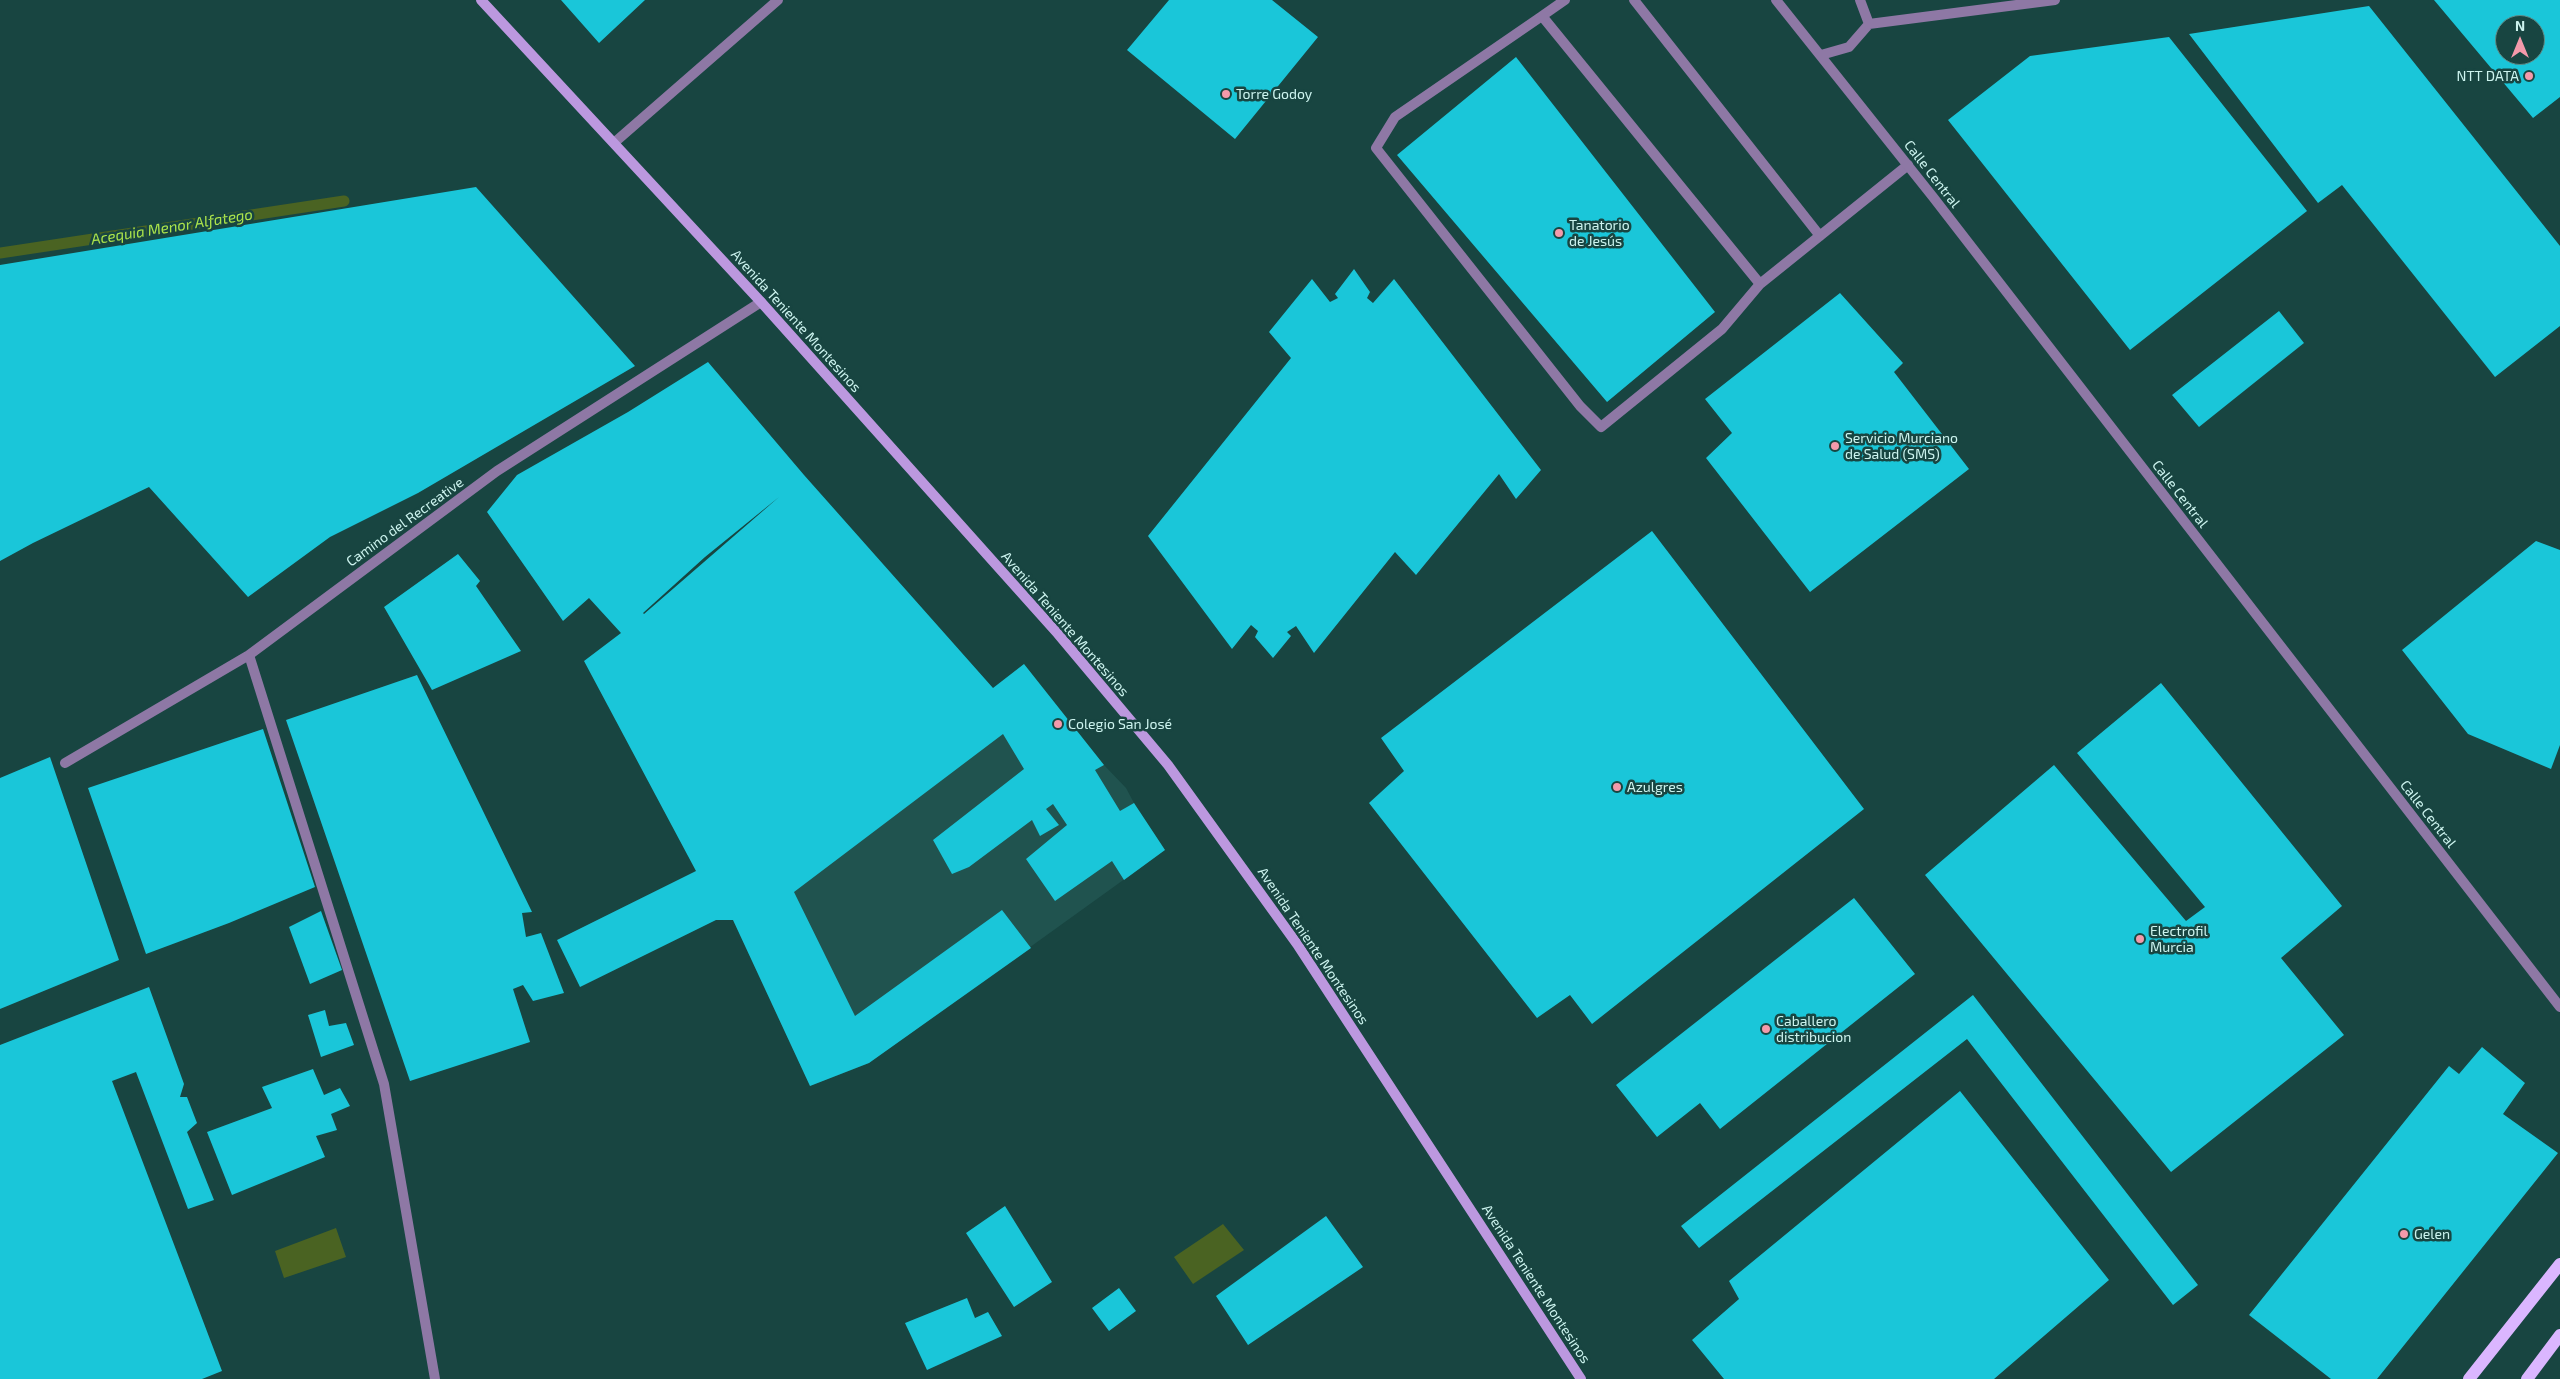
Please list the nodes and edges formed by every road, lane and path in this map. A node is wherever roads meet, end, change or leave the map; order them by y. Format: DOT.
graph roads {
  1 [pos="481,0"];
  2 [pos="778,0"];
  3 [pos="1565,0"];
  4 [pos="1634,0"];
  5 [pos="1776,0"];
  6 [pos="1860,0"];
  7 [pos="2055,0"];
  8 [pos="1542,16"];
  9 [pos="1869,24"];
  10 [pos="1821,54"];
  11 [pos="615,142"];
  12 [pos="1908,165"];
  13 [pos="1820,236"];
  14 [pos="1760,284"];
  15 [pos="760,302"];
  16 [pos="249,655"];
  17 [pos="65,763"];
  18 [pos="2560,1007"];
  19 [pos="2560,1264"];
  20 [pos="2560,1335"];
  21 [pos="435,1379"];
  22 [pos="1582,1379"];
  23 [pos="2469,1379"];
  24 [pos="2527,1379"];
  1 -- 11 [label="main road, Avenida Teniente Montesinos"];
  2 -- 11 [label="street"];
  3 -- 8 [label="street"];
  4 -- 13 [label="street"];
  5 -- 10 [label="street, Calle Central"];
  6 -- 9 [label="street"];
  7 -- 9 [label="street"];
  8 -- 14 [label="street"];
  8 -- 14 [label="street"];
  9 -- 10 [label="street"];
  10 -- 12 [label="street, Calle Central"];
  11 -- 15 [label="main road, Avenida Teniente Montesinos"];
  12 -- 13 [label="street"];
  12 -- 18 [label="street, Calle Central"];
  13 -- 14 [label="street"];
  15 -- 16 [label="street, Camino del Recreative"];
  15 -- 22 [label="main road, Avenida Teniente Montesinos"];
  16 -- 17 [label="street, Camino del Recreative"];
  16 -- 21 [label="street"];
  19 -- 23 [label="main road"];
  20 -- 24 [label="main road"];
}
